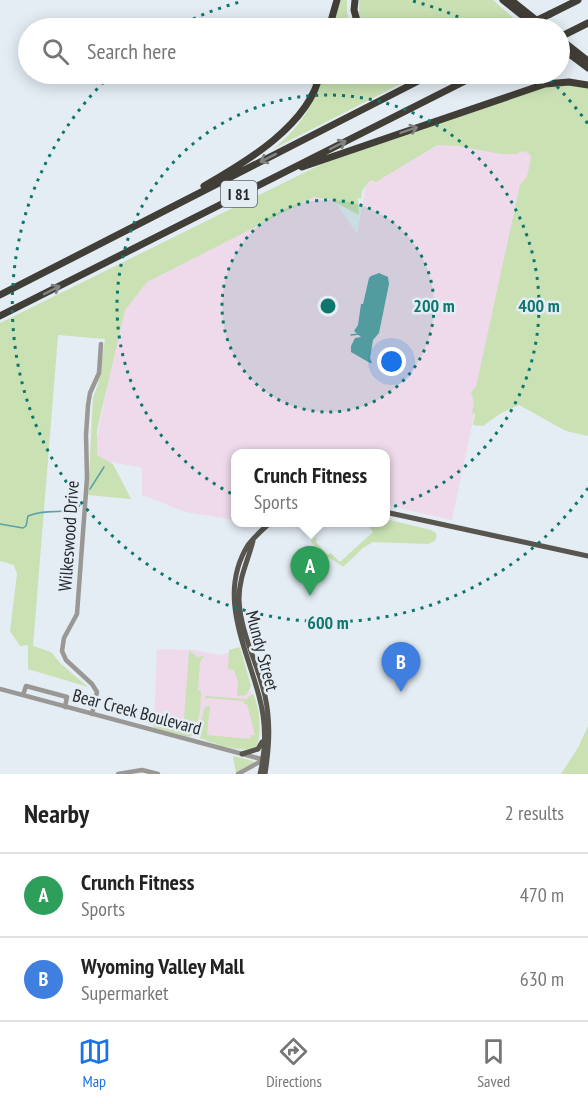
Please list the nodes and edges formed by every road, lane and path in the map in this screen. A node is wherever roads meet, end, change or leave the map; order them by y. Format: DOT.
graph roads {
  1 [pos="337,0"];
  2 [pos="355,0"];
  3 [pos="503,0"];
  4 [pos="511,0"];
  5 [pos="578,0"];
  6 [pos="332,18"];
  7 [pos="356,18"];
  8 [pos="526,18"];
  9 [pos="534,18"];
  10 [pos="541,18"];
  11 [pos="588,23"];
  12 [pos="570,32"];
  13 [pos="570,46"];
  14 [pos="570,54"];
  15 [pos="588,61"];
  16 [pos="588,68"];
  17 [pos="570,82"];
  18 [pos="316,84"];
  19 [pos="412,84"];
  20 [pos="459,84"];
  21 [pos="545,84"];
  22 [pos="588,86"];
  23 [pos="274,177"];
  24 [pos="104,242"];
  25 [pos="0,295"];
  26 [pos="0,316"];
  27 [pos="101,344"];
  28 [pos="390,513"];
  29 [pos="266,527"];
  30 [pos="254,540"];
  31 [pos="588,556"];
  32 [pos="0,689"];
  33 [pos="23,695"];
  34 [pos="64,707"];
  35 [pos="92,714"];
  36 [pos="264,738"];
  37 [pos="242,754"];
  38 [pos="266,760"];
  39 [pos="118,774"];
  40 [pos="158,774"];
  41 [pos="238,774"];
  42 [pos="260,774"];
  43 [pos="265,774"];
  1 -- 6 [label="highway"];
  2 -- 7 [label="highway"];
  3 -- 8 [label="highway"];
  4 -- 9 [label="highway"];
  5 -- 10 [label="highway, bridge"];
  11 -- 12 [label="highway"];
  13 -- 15 [label="highway"];
  14 -- 16 [label="highway"];
  17 -- 22 [label="highway, one-way"];
  18 -- 24 [label="highway"];
  19 -- 24 [label="highway, I 81, one-way"];
  23 -- 20 [label="highway, I 81, one-way"];
  23 -- 21 [label="highway, one-way"];
  26 -- 23 [label="highway, I 81, one-way"];
  24 -- 25 [label="highway, I 81"];
  27 -- 35 [label="street, Wilkeswood Drive"];
  28 -- 31 [label="main road"];
  29 -- 30 [label="main road, Mundy Street"];
  30 -- 36 [label="main road, Mundy Street"];
  30 -- 38 [label="main road, Mundy Street"];
  32 -- 33 [label="street, Bear Creek Boulevard"];
  33 -- 34 [label="street, Bear Creek Boulevard"];
  33 -- 34 [label="street"];
  34 -- 35 [label="street, Bear Creek Boulevard"];
  35 -- 37 [label="street, Bear Creek Boulevard"];
  36 -- 37 [label="main road"];
  36 -- 38 [label="main road, Mundy Street"];
  37 -- 38 [label="street, Bear Creek Boulevard"];
  38 -- 41 [label="street"];
  38 -- 42 [label="main road, Mundy Street"];
  38 -- 43 [label="main road, Mundy Street"];
  39 -- 40 [label="street"];
}
